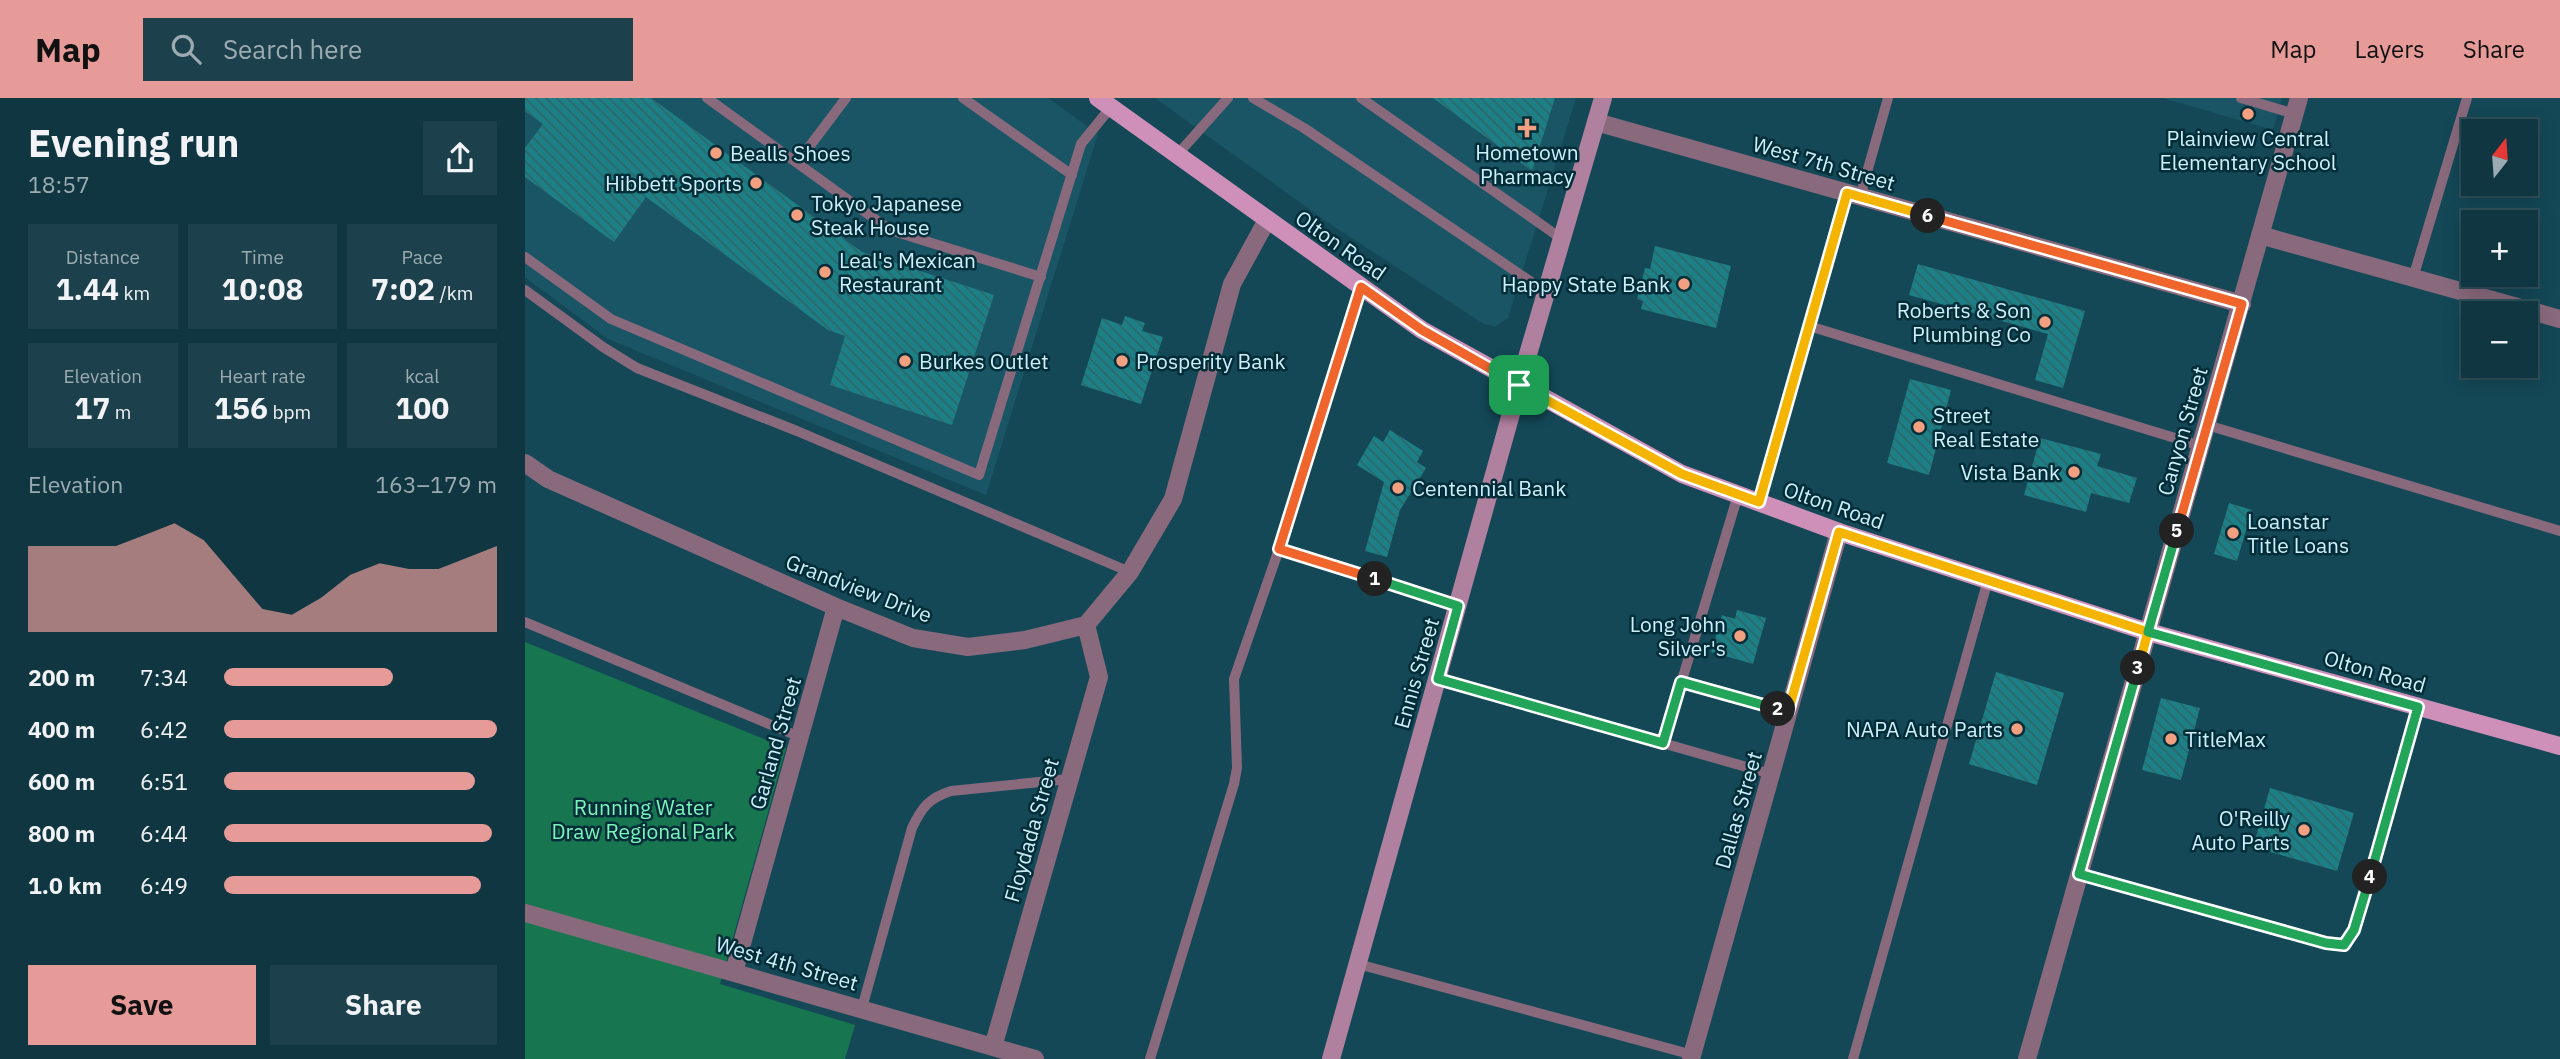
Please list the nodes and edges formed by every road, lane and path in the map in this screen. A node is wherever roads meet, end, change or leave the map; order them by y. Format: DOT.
graph roads {
  1 [pos="707,98"];
  2 [pos="846,98"];
  3 [pos="963,98"];
  4 [pos="1228,98"];
  5 [pos="1253,98"];
  6 [pos="1361,98"];
  7 [pos="1603,98"];
  8 [pos="1888,98"];
  9 [pos="2241,98"];
  10 [pos="2467,98"];
  11 [pos="1105,103"];
  12 [pos="2297,106"];
  13 [pos="1596,122"];
  14 [pos="1177,155"];
  15 [pos="797,163"];
  16 [pos="1072,175"];
  17 [pos="1854,195"];
  18 [pos="1267,220"];
  19 [pos="2260,235"];
  20 [pos="1562,239"];
  21 [pos="525,257"];
  22 [pos="1041,277"];
  23 [pos="2413,278"];
  24 [pos="1361,287"];
  25 [pos="525,290"];
  26 [pos="1546,292"];
  27 [pos="2242,304"];
  28 [pos="2560,319"];
  29 [pos="1809,326"];
  30 [pos="1519,385"];
  31 [pos="2207,425"];
  32 [pos="2201,446"];
  33 [pos="525,463"];
  34 [pos="1738,495"];
  35 [pos="1759,502"];
  36 [pos="2560,531"];
  37 [pos="1839,532"];
  38 [pos="1279,549"];
  39 [pos="1130,572"];
  40 [pos="1988,580"];
  41 [pos="1458,606"];
  42 [pos="836,607"];
  43 [pos="525,622"];
  44 [pos="1086,625"];
  45 [pos="2148,632"];
  46 [pos="1438,679"];
  47 [pos="1681,682"];
  48 [pos="2418,707"];
  49 [pos="1788,712"];
  50 [pos="800,737"];
  51 [pos="1663,743"];
  52 [pos="2560,746"];
  53 [pos="1771,774"];
  54 [pos="1069,779"];
  55 [pos="2079,874"];
  56 [pos="525,913"];
  57 [pos="1358,964"];
  58 [pos="734,972"];
  59 [pos="862,1008"];
  60 [pos="993,1047"];
  61 [pos="1692,1057"];
  62 [pos="1035,1059"];
  63 [pos="1150,1059"];
  64 [pos="1331,1059"];
  65 [pos="1853,1059"];
  66 [pos="2027,1059"];
  1 -- 15 [label="lane"];
  2 -- 15 [label="lane"];
  3 -- 16 [label="lane"];
  4 -- 14 [label="lane"];
  5 -- 26 [label="lane"];
  6 -- 20 [label="lane"];
  7 -- 13 [label="main road, Ennis Street"];
  8 -- 17 [label="lane"];
  9 -- 12 [label="lane"];
  10 -- 23 [label="lane"];
  11 -- 14 [label="main road, Olton Road"];
  11 -- 16 [label="lane"];
  12 -- 19 [label="street, Canyon Street"];
  13 -- 17 [label="street, West 7th Street"];
  13 -- 20 [label="main road, Ennis Street"];
  14 -- 18 [label="main road, Olton Road"];
  15 -- 22 [label="lane"];
  16 -- 22 [label="lane"];
  17 -- 27 [label="street, West 7th Street"];
  17 -- 29 [label="lane"];
  18 -- 24 [label="main road, Olton Road"];
  18 -- 39 [label="street"];
  19 -- 23 [label="street"];
  19 -- 27 [label="street, Canyon Street"];
  20 -- 26 [label="main road, Ennis Street"];
  21 -- 22 [label="lane"];
  23 -- 28 [label="street"];
  24 -- 30 [label="main road, Olton Road"];
  24 -- 38 [label="lane"];
  25 -- 39 [label="lane"];
  26 -- 30 [label="main road, Ennis Street"];
  27 -- 31 [label="street, Canyon Street"];
  29 -- 32 [label="lane"];
  29 -- 35 [label="lane"];
  30 -- 34 [label="main road, Olton Road"];
  30 -- 41 [label="main road, Ennis Street"];
  31 -- 32 [label="street, Canyon Street"];
  31 -- 36 [label="lane"];
  32 -- 45 [label="street, Canyon Street"];
  33 -- 42 [label="street, Grandview Drive"];
  34 -- 35 [label="main road, Olton Road"];
  34 -- 47 [label="lane"];
  35 -- 37 [label="main road, Olton Road"];
  37 -- 40 [label="main road, Olton Road"];
  37 -- 49 [label="street, Dallas Street"];
  38 -- 41 [label="lane"];
  38 -- 63 [label="lane"];
  39 -- 44 [label="street"];
  40 -- 45 [label="main road, Olton Road"];
  40 -- 65 [label="lane"];
  41 -- 46 [label="main road, Ennis Street"];
  42 -- 44 [label="street, Grandview Drive"];
  42 -- 50 [label="street, Garland Street"];
  43 -- 50 [label="lane"];
  44 -- 54 [label="street, Floydada Street"];
  45 -- 48 [label="main road, Olton Road"];
  45 -- 55 [label="street, Canyon Street"];
  46 -- 51 [label="lane"];
  46 -- 57 [label="main road, Ennis Street"];
  47 -- 49 [label="lane"];
  47 -- 51 [label="lane"];
  48 -- 52 [label="main road, Olton Road"];
  48 -- 55 [label="lane"];
  49 -- 53 [label="street, Dallas Street"];
  50 -- 58 [label="street, Garland Street"];
  51 -- 53 [label="lane"];
  53 -- 61 [label="street, Dallas Street"];
  54 -- 59 [label="lane"];
  54 -- 60 [label="street, Floydada Street"];
  55 -- 66 [label="street, Canyon Street"];
  56 -- 58 [label="street, West 4th Street"];
  57 -- 61 [label="lane"];
  57 -- 64 [label="main road, Ennis Street"];
  58 -- 59 [label="street, West 4th Street"];
  59 -- 60 [label="street, West 4th Street"];
  60 -- 62 [label="street, West 4th Street"];
}
